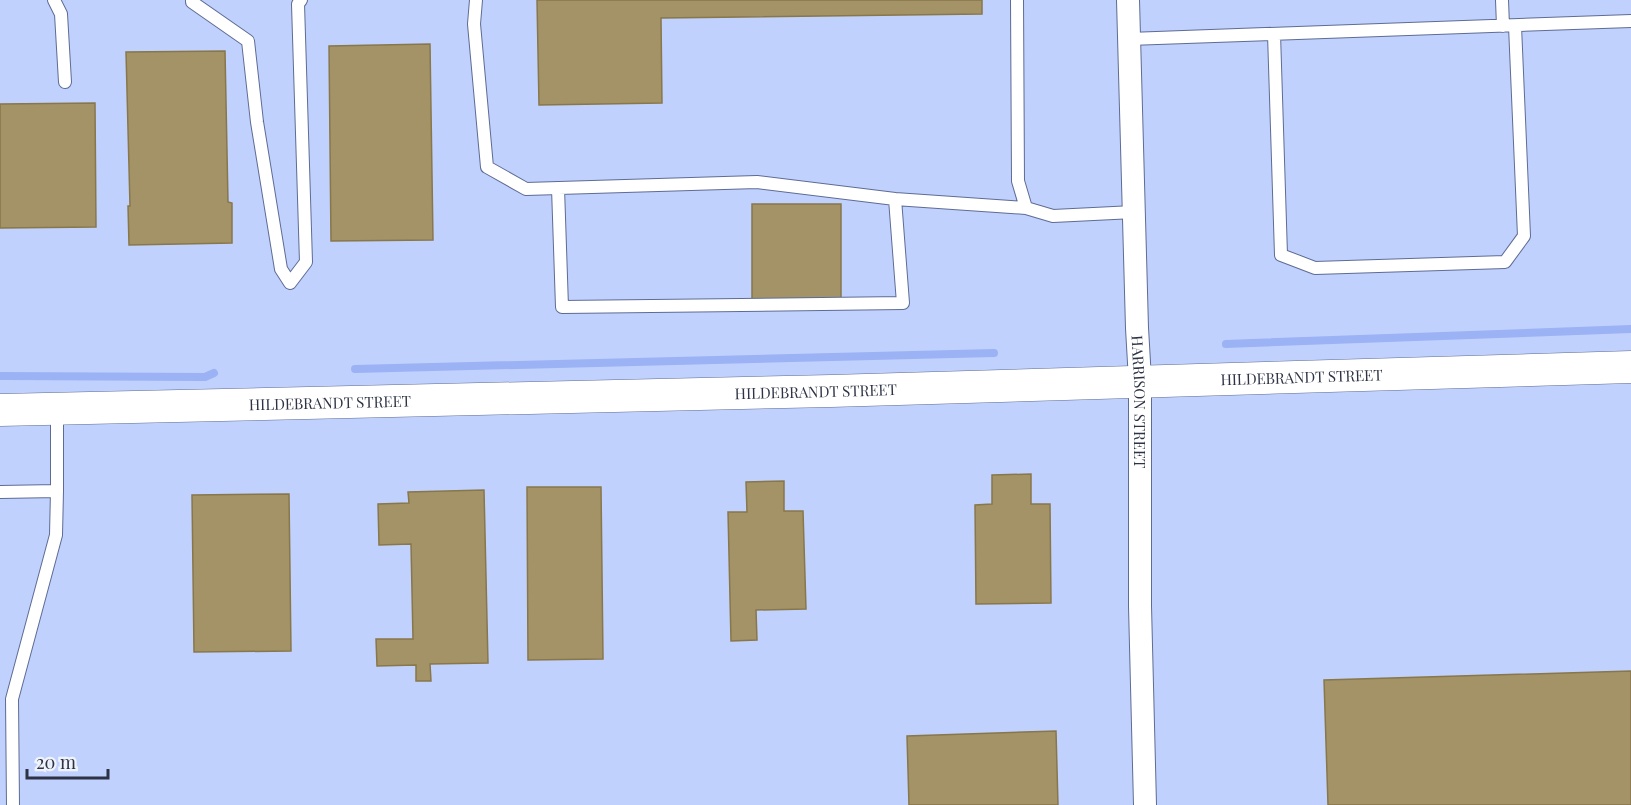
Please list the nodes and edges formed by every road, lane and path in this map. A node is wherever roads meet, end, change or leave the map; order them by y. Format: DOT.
graph roads {
  1 [pos="54,0"];
  2 [pos="192,0"];
  3 [pos="302,0"];
  4 [pos="476,0"];
  5 [pos="1017,0"];
  6 [pos="1128,0"];
  7 [pos="1502,0"];
  8 [pos="1631,21"];
  9 [pos="1509,26"];
  10 [pos="1274,34"];
  11 [pos="1129,39"];
  12 [pos="65,82"];
  13 [pos="558,188"];
  14 [pos="895,199"];
  15 [pos="1026,208"];
  16 [pos="1134,212"];
  17 [pos="1631,367"];
  18 [pos="1140,380"];
  19 [pos="57,409"];
  20 [pos="0,410"];
  21 [pos="57,491"];
  22 [pos="0,492"];
  23 [pos="13,805"];
  24 [pos="1145,805"];
  1 -- 12 [label="lane"];
  2 -- 3 [label="lane"];
  4 -- 13 [label="lane"];
  5 -- 15 [label="lane"];
  6 -- 11 [label="street, HARRISON STREET"];
  7 -- 9 [label="lane"];
  8 -- 9 [label="lane"];
  9 -- 10 [label="lane"];
  9 -- 10 [label="lane"];
  10 -- 11 [label="lane"];
  11 -- 16 [label="street, HARRISON STREET"];
  13 -- 14 [label="lane"];
  13 -- 14 [label="lane"];
  14 -- 15 [label="lane"];
  15 -- 16 [label="lane"];
  16 -- 18 [label="street, HARRISON STREET"];
  17 -- 18 [label="street, HILDEBRANDT STREET"];
  18 -- 19 [label="street, HILDEBRANDT STREET"];
  18 -- 24 [label="street, HARRISON STREET"];
  19 -- 20 [label="street, HILDEBRANDT STREET"];
  19 -- 21 [label="lane"];
  21 -- 22 [label="lane"];
  21 -- 23 [label="lane"];
}
